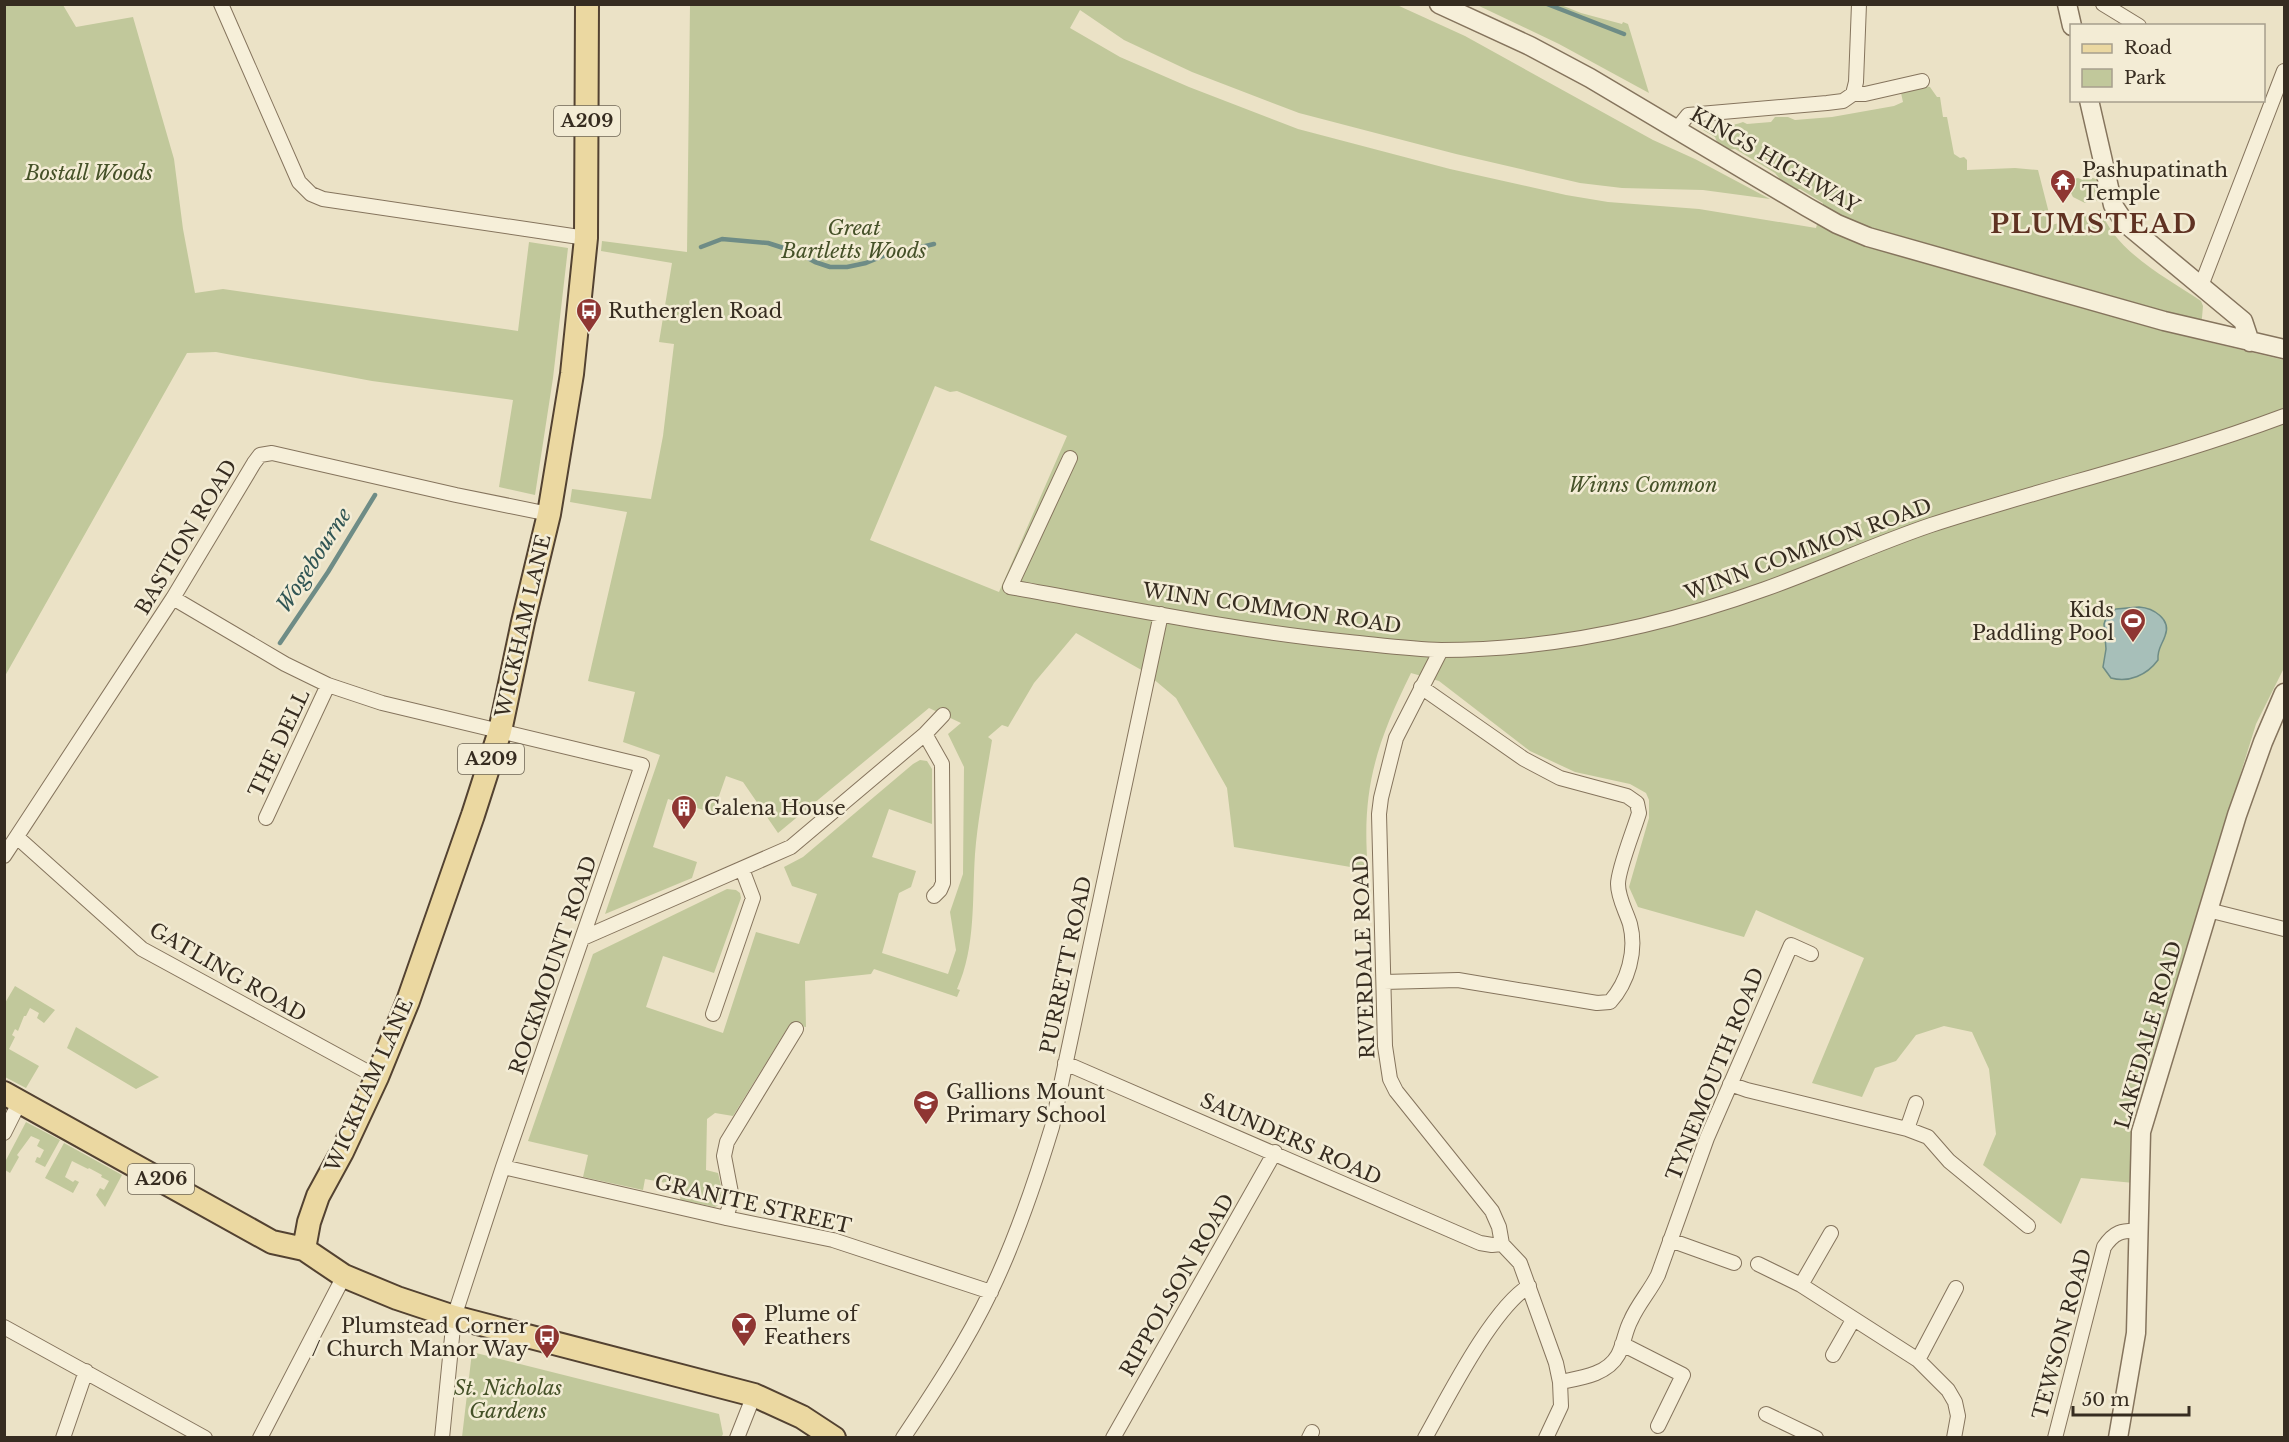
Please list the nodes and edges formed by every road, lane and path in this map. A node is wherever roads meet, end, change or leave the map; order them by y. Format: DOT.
graph roads {
  1 [pos="221,4"];
  2 [pos="587,4"];
  3 [pos="1439,4"];
  4 [pos="1859,4"];
  5 [pos="2103,4"];
  6 [pos="2136,24"];
  7 [pos="2284,71"];
  8 [pos="1922,81"];
  9 [pos="1853,94"];
  10 [pos="2089,102"];
  11 [pos="1676,130"];
  12 [pos="586,238"];
  13 [pos="2201,286"];
  14 [pos="2250,342"];
  15 [pos="2284,349"];
  16 [pos="2284,416"];
  17 [pos="1070,458"];
  18 [pos="549,514"];
  19 [pos="173,598"];
  20 [pos="1161,614"];
  21 [pos="1441,650"];
  22 [pos="328,685"];
  23 [pos="1421,687"];
  24 [pos="2284,693"];
  25 [pos="943,716"];
  26 [pos="500,731"];
  27 [pos="925,734"];
  28 [pos="266,818"];
  29 [pos="18,838"];
  30 [pos="4,856"];
  31 [pos="742,869"];
  32 [pos="934,896"];
  33 [pos="2208,910"];
  34 [pos="2284,929"];
  35 [pos="583,938"];
  36 [pos="1811,954"];
  37 [pos="1384,982"];
  38 [pos="713,1014"];
  39 [pos="796,1029"];
  40 [pos="1065,1063"];
  41 [pos="377,1077"];
  42 [pos="1730,1084"];
  43 [pos="12,1097"];
  44 [pos="1916,1102"];
  45 [pos="1907,1129"];
  46 [pos="4,1133"];
  47 [pos="1275,1152"];
  48 [pos="503,1167"];
  49 [pos="726,1218"];
  50 [pos="2028,1226"];
  51 [pos="2139,1231"];
  52 [pos="1831,1233"];
  53 [pos="1670,1240"];
  54 [pos="1502,1244"];
  55 [pos="304,1249"];
  56 [pos="1734,1263"];
  57 [pos="1758,1264"];
  58 [pos="344,1276"];
  59 [pos="1801,1285"];
  60 [pos="1529,1286"];
  61 [pos="1956,1288"];
  62 [pos="991,1292"];
  63 [pos="454,1317"];
  64 [pos="1853,1320"];
  65 [pos="4,1326"];
  66 [pos="1623,1344"];
  67 [pos="1833,1354"];
  68 [pos="1918,1360"];
  69 [pos="86,1371"];
  70 [pos="1560,1382"];
  71 [pos="754,1395"];
  72 [pos="1766,1414"];
  73 [pos="1658,1426"];
  74 [pos="63,1437"];
  75 [pos="205,1437"];
  76 [pos="260,1437"];
  77 [pos="442,1437"];
  78 [pos="737,1437"];
  79 [pos="834,1437"];
  80 [pos="903,1437"];
  81 [pos="1113,1437"];
  82 [pos="1425,1437"];
  83 [pos="1546,1437"];
  84 [pos="1815,1437"];
  85 [pos="1954,1437"];
  86 [pos="2055,1437"];
  87 [pos="2118,1437"];
  1 -- 12 [label="street"];
  2 -- 12 [label="main road, WICKHAM LANE / A209"];
  3 -- 11 [label="street, KINGS HIGHWAY"];
  4 -- 9 [label="street"];
  5 -- 6 [label="street"];
  7 -- 13 [label="street"];
  8 -- 9 [label="street"];
  9 -- 11 [label="street"];
  10 -- 13 [label="street"];
  11 -- 14 [label="street, KINGS HIGHWAY"];
  12 -- 18 [label="main road, WICKHAM LANE / A209"];
  13 -- 14 [label="street"];
  14 -- 15 [label="street, KINGS HIGHWAY"];
  16 -- 21 [label="street, WINN COMMON ROAD"];
  17 -- 20 [label="street, WINN COMMON ROAD"];
  18 -- 19 [label="street, BASTION ROAD"];
  18 -- 26 [label="main road, WICKHAM LANE / A209"];
  19 -- 22 [label="street"];
  19 -- 29 [label="street, BASTION ROAD"];
  20 -- 21 [label="street, WINN COMMON ROAD"];
  20 -- 40 [label="street, PURRETT ROAD"];
  21 -- 23 [label="street, RIVERDALE ROAD"];
  22 -- 26 [label="street"];
  22 -- 28 [label="street, THE DELL"];
  23 -- 37 [label="street, RIVERDALE ROAD"];
  23 -- 37 [label="street"];
  24 -- 33 [label="street, LAKEDALE ROAD"];
  25 -- 27 [label="street"];
  26 -- 35 [label="street, ROCKMOUNT ROAD"];
  26 -- 41 [label="main road, WICKHAM LANE / A209"];
  27 -- 31 [label="street"];
  27 -- 32 [label="street"];
  29 -- 30 [label="street, BASTION ROAD"];
  29 -- 41 [label="street, GATLING ROAD"];
  31 -- 35 [label="street"];
  31 -- 38 [label="street"];
  33 -- 34 [label="street"];
  33 -- 51 [label="street, LAKEDALE ROAD"];
  35 -- 48 [label="street, ROCKMOUNT ROAD"];
  36 -- 42 [label="street, TYNEMOUTH ROAD"];
  37 -- 54 [label="street, RIVERDALE ROAD"];
  39 -- 49 [label="street"];
  40 -- 47 [label="street, SAUNDERS ROAD"];
  40 -- 62 [label="street, PURRETT ROAD"];
  41 -- 55 [label="main road, WICKHAM LANE / A209"];
  42 -- 45 [label="street"];
  42 -- 53 [label="street, TYNEMOUTH ROAD"];
  43 -- 46 [label="street"];
  43 -- 55 [label="main road, A206"];
  44 -- 45 [label="street"];
  45 -- 50 [label="street"];
  47 -- 54 [label="street, SAUNDERS ROAD"];
  47 -- 81 [label="street, RIPPOLSON ROAD"];
  48 -- 49 [label="street, GRANITE STREET"];
  48 -- 63 [label="street, ROCKMOUNT ROAD"];
  49 -- 62 [label="street, GRANITE STREET"];
  51 -- 86 [label="street, TEWSON ROAD"];
  51 -- 87 [label="street, LAKEDALE ROAD"];
  52 -- 59 [label="street"];
  53 -- 56 [label="street"];
  53 -- 66 [label="street, TYNEMOUTH ROAD"];
  54 -- 60 [label="street, RIVERDALE ROAD"];
  55 -- 58 [label="main road, A206"];
  57 -- 59 [label="street"];
  58 -- 63 [label="main road, A206"];
  58 -- 76 [label="street"];
  59 -- 64 [label="street"];
  60 -- 70 [label="street, RIVERDALE ROAD"];
  60 -- 82 [label="street"];
  61 -- 68 [label="street"];
  62 -- 80 [label="street, PURRETT ROAD"];
  63 -- 71 [label="main road, A206"];
  63 -- 77 [label="street, ROCKMOUNT ROAD"];
  64 -- 67 [label="street"];
  64 -- 68 [label="street"];
  65 -- 69 [label="street"];
  66 -- 70 [label="street, TYNEMOUTH ROAD"];
  66 -- 73 [label="street"];
  68 -- 85 [label="street"];
  69 -- 74 [label="street"];
  69 -- 75 [label="street"];
  70 -- 83 [label="street, RIVERDALE ROAD"];
  71 -- 78 [label="street"];
  71 -- 79 [label="main road, A206"];
  72 -- 84 [label="street"];
}
